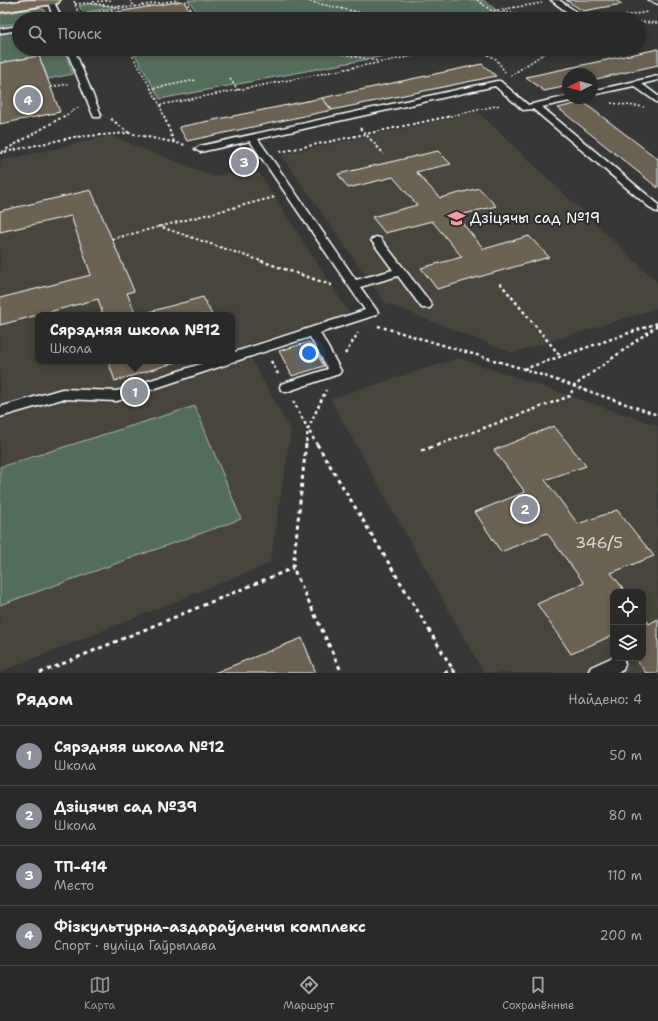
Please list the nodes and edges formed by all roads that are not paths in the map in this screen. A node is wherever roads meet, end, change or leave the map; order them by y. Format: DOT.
graph roads {
  1 [pos="52,0"];
  2 [pos="555,0"];
  3 [pos="652,0"];
  4 [pos="658,2"];
  5 [pos="0,8"];
  6 [pos="56,12"];
  7 [pos="572,12"];
  8 [pos="12,29"];
  9 [pos="0,31"];
  10 [pos="73,56"];
  11 [pos="658,78"];
  12 [pos="634,83"];
  13 [pos="598,92"];
  14 [pos="562,100"];
  15 [pos="658,100"];
  16 [pos="535,106"];
  17 [pos="97,115"];
  18 [pos="253,138"];
  19 [pos="200,149"];
  20 [pos="658,209"];
  21 [pos="376,240"];
  22 [pos="400,272"];
  23 [pos="353,284"];
  24 [pos="426,305"];
  25 [pos="313,332"];
  26 [pos="235,357"];
  27 [pos="215,364"];
  28 [pos="286,387"];
  29 [pos="0,412"];
  30 [pos="617,664"];
  31 [pos="596,673"];
  1 -- 5 [label="main road"];
  1 -- 6 [label="lane"];
  2 -- 7 [label="lane"];
  3 -- 4 [label="lane"];
  8 -- 9 [label="lane"];
  10 -- 17 [label="lane"];
  11 -- 12 [label="lane"];
  12 -- 13 [label="lane"];
  12 -- 15 [label="lane"];
  14 -- 16 [label="lane"];
  16 -- 18 [label="lane"];
  16 -- 20 [label="lane"];
  18 -- 19 [label="lane"];
  18 -- 23 [label="lane"];
  21 -- 22 [label="lane"];
  22 -- 23 [label="lane"];
  22 -- 24 [label="lane"];
  23 -- 25 [label="lane"];
  25 -- 26 [label="lane"];
  25 -- 28 [label="lane"];
  27 -- 29 [label="lane"];
  30 -- 31 [label="lane"];
}
